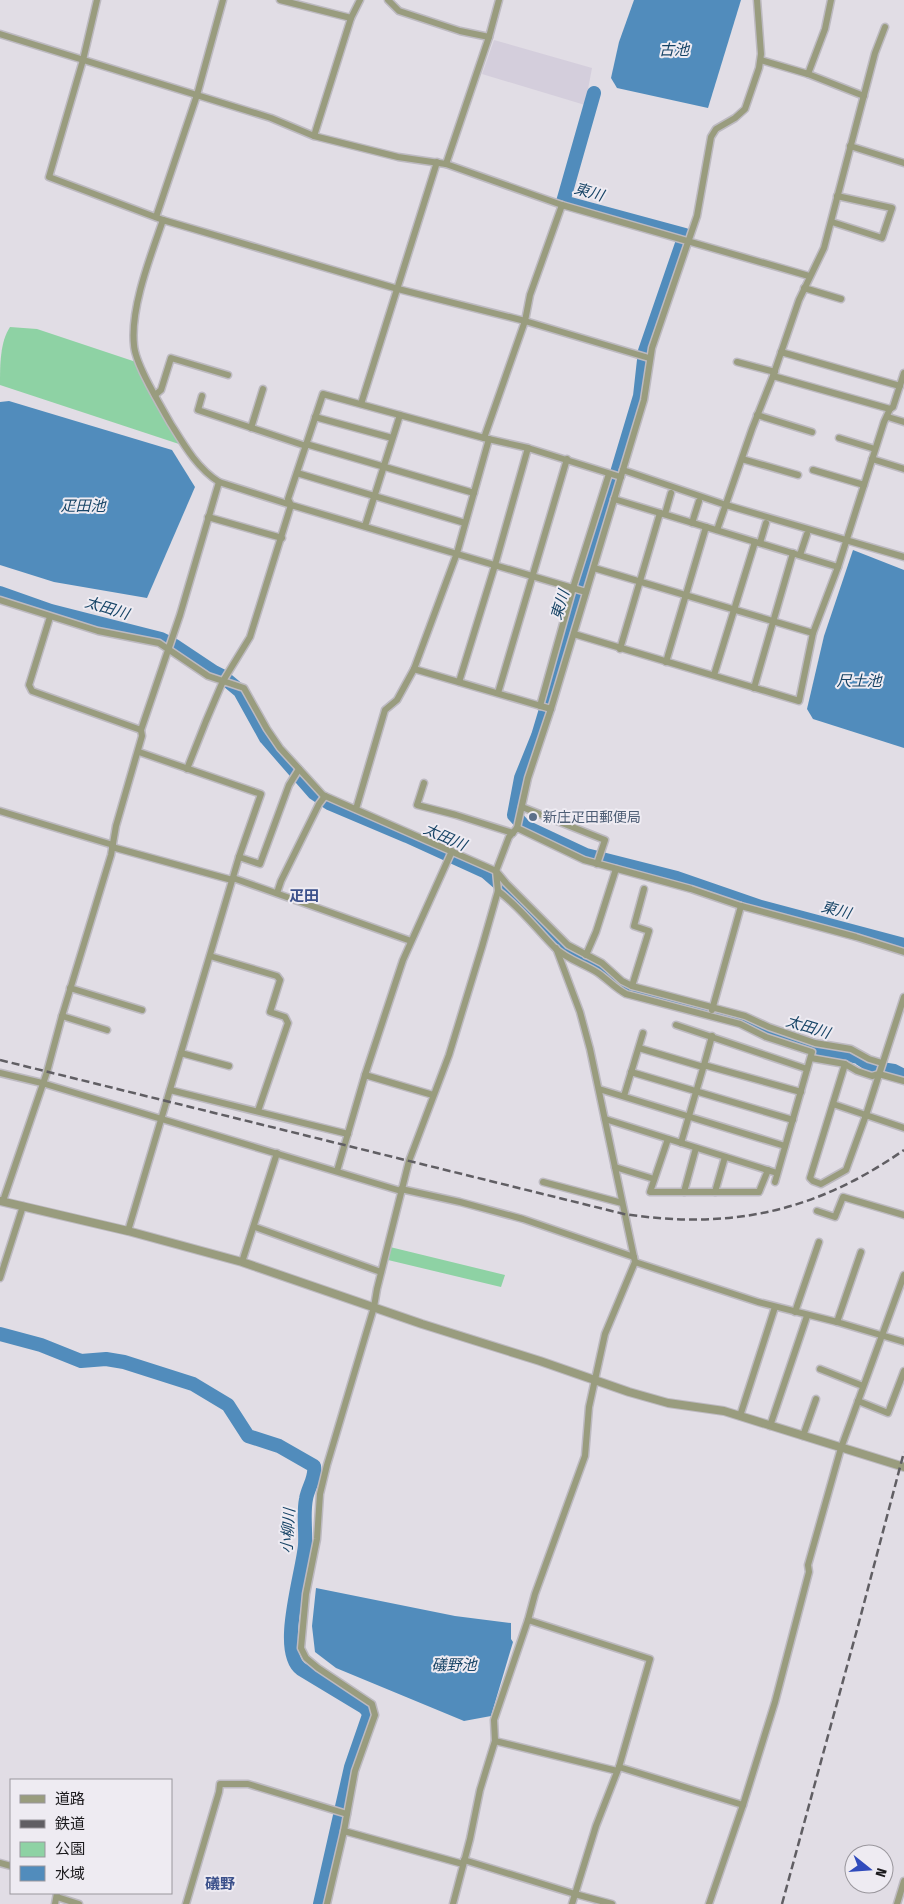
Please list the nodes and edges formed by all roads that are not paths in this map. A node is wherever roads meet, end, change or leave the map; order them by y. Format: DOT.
graph roads {
  1 [pos="97,0"];
  2 [pos="223,0"];
  3 [pos="280,0"];
  4 [pos="360,0"];
  5 [pos="388,0"];
  6 [pos="499,0"];
  7 [pos="757,0"];
  8 [pos="831,0"];
  9 [pos="350,18"];
  10 [pos="886,26"];
  11 [pos="0,34"];
  12 [pos="489,37"];
  13 [pos="84,60"];
  14 [pos="761,60"];
  15 [pos="808,74"];
  16 [pos="197,95"];
  17 [pos="864,96"];
  18 [pos="314,136"];
  19 [pos="850,146"];
  20 [pos="437,162"];
  21 [pos="904,163"];
  22 [pos="446,164"];
  23 [pos="837,196"];
  24 [pos="562,205"];
  25 [pos="159,218"];
  26 [pos="832,222"];
  27 [pos="685,241"];
  28 [pos="809,276"];
  29 [pos="804,288"];
  30 [pos="398,289"];
  31 [pos="841,299"];
  32 [pos="524,321"];
  33 [pos="781,352"];
  34 [pos="646,357"];
  35 [pos="737,362"];
  36 [pos="904,373"];
  37 [pos="774,374"];
  38 [pos="228,375"];
  39 [pos="900,386"];
  40 [pos="263,389"];
  41 [pos="155,395"];
  42 [pos="202,396"];
  43 [pos="362,404"];
  44 [pos="890,409"];
  45 [pos="400,415"];
  46 [pos="757,415"];
  47 [pos="315,417"];
  48 [pos="888,417"];
  49 [pos="904,422"];
  50 [pos="251,428"];
  51 [pos="812,432"];
  52 [pos="392,438"];
  53 [pos="839,438"];
  54 [pos="486,439"];
  55 [pos="306,445"];
  56 [pos="528,448"];
  57 [pos="876,449"];
  58 [pos="742,458"];
  59 [pos="567,459"];
  60 [pos="872,459"];
  61 [pos="383,466"];
  62 [pos="904,469"];
  63 [pos="623,470"];
  64 [pos="813,470"];
  65 [pos="297,473"];
  66 [pos="614,475"];
  67 [pos="798,475"];
  68 [pos="219,482"];
  69 [pos="864,485"];
  70 [pos="474,493"];
  71 [pos="671,493"];
  72 [pos="374,496"];
  73 [pos="614,499"];
  74 [pos="699,501"];
  75 [pos="291,505"];
  76 [pos="726,505"];
  77 [pos="663,514"];
  78 [pos="208,517"];
  79 [pos="692,522"];
  80 [pos="465,523"];
  81 [pos="766,523"];
  82 [pos="365,526"];
  83 [pos="706,527"];
  84 [pos="718,530"];
  85 [pos="807,534"];
  86 [pos="282,538"];
  87 [pos="846,539"];
  88 [pos="757,542"];
  89 [pos="457,553"];
  90 [pos="797,554"];
  91 [pos="904,557"];
  92 [pos="495,565"];
  93 [pos="838,566"];
  94 [pos="594,568"];
  95 [pos="532,576"];
  96 [pos="639,582"];
  97 [pos="580,590"];
  98 [pos="686,596"];
  99 [pos="0,600"];
  100 [pos="734,610"];
  101 [pos="50,617"];
  102 [pos="774,622"];
  103 [pos="814,633"];
  104 [pos="574,634"];
  105 [pos="169,649"];
  106 [pos="620,649"];
  107 [pos="666,662"];
  108 [pos="414,669"];
  109 [pos="714,675"];
  110 [pos="224,681"];
  111 [pos="459,682"];
  112 [pos="754,688"];
  113 [pos="498,693"];
  114 [pos="545,707"];
  115 [pos="141,730"];
  116 [pos="139,752"];
  117 [pos="187,768"];
  118 [pos="299,769"];
  119 [pos="424,783"];
  120 [pos="325,796"];
  121 [pos="522,807"];
  122 [pos="356,809"];
  123 [pos="0,811"];
  124 [pos="515,831"];
  125 [pos="113,846"];
  126 [pos="452,851"];
  127 [pos="239,857"];
  128 [pos="597,864"];
  129 [pos="616,869"];
  130 [pos="496,871"];
  131 [pos="233,878"];
  132 [pos="644,889"];
  133 [pos="498,891"];
  134 [pos="277,893"];
  135 [pos="741,906"];
  136 [pos="411,941"];
  137 [pos="556,948"];
  138 [pos="904,952"];
  139 [pos="586,955"];
  140 [pos="210,956"];
  141 [pos="632,986"];
  142 [pos="70,988"];
  143 [pos="904,997"];
  144 [pos="713,1007"];
  145 [pos="142,1010"];
  146 [pos="62,1016"];
  147 [pos="710,1016"];
  148 [pos="676,1025"];
  149 [pos="107,1030"];
  150 [pos="643,1033"];
  151 [pos="712,1036"];
  152 [pos="639,1048"];
  153 [pos="181,1053"];
  154 [pos="810,1058"];
  155 [pos="882,1063"];
  156 [pos="844,1064"];
  157 [pos="229,1066"];
  158 [pos="703,1066"];
  159 [pos="808,1068"];
  160 [pos="631,1072"];
  161 [pos="0,1073"];
  162 [pos="879,1074"];
  163 [pos="365,1075"];
  164 [pos="904,1081"];
  165 [pos="42,1083"];
  166 [pos="599,1089"];
  167 [pos="170,1090"];
  168 [pos="696,1091"];
  169 [pos="800,1092"];
  170 [pos="433,1095"];
  171 [pos="624,1096"];
  172 [pos="833,1104"];
  173 [pos="258,1111"];
  174 [pos="866,1114"];
  175 [pos="688,1117"];
  176 [pos="161,1118"];
  177 [pos="605,1119"];
  178 [pos="792,1120"];
  179 [pos="904,1128"];
  180 [pos="348,1134"];
  181 [pos="668,1139"];
  182 [pos="681,1143"];
  183 [pos="785,1146"];
  184 [pos="696,1148"];
  185 [pos="277,1154"];
  186 [pos="725,1157"];
  187 [pos="615,1167"];
  188 [pos="768,1170"];
  189 [pos="336,1171"];
  190 [pos="777,1174"];
  191 [pos="654,1179"];
  192 [pos="543,1182"];
  193 [pos="775,1182"];
  194 [pos="401,1190"];
  195 [pos="684,1192"];
  196 [pos="715,1192"];
  197 [pos="1,1201"];
  198 [pos="622,1203"];
  199 [pos="22,1206"];
  200 [pos="817,1211"];
  201 [pos="904,1215"];
  202 [pos="255,1227"];
  203 [pos="128,1231"];
  204 [pos="819,1242"];
  205 [pos="861,1252"];
  206 [pos="635,1259"];
  207 [pos="242,1262"];
  208 [pos="381,1272"];
  209 [pos="904,1275"];
  210 [pos="0,1278"];
  211 [pos="374,1307"];
  212 [pos="775,1307"];
  213 [pos="795,1312"];
  214 [pos="807,1316"];
  215 [pos="837,1322"];
  216 [pos="881,1334"];
  217 [pos="904,1342"];
  218 [pos="820,1369"];
  219 [pos="904,1371"];
  220 [pos="594,1380"];
  221 [pos="863,1386"];
  222 [pos="816,1399"];
  223 [pos="858,1401"];
  224 [pos="740,1416"];
  225 [pos="770,1426"];
  226 [pos="803,1436"];
  227 [pos="841,1448"];
  228 [pos="904,1467"];
  229 [pos="528,1620"];
  230 [pos="495,1741"];
  231 [pos="618,1769"];
  232 [pos="743,1805"];
  233 [pos="347,1814"];
  234 [pos="344,1831"];
  235 [pos="463,1862"];
  236 [pos="904,1881"];
  237 [pos="575,1894"];
  238 [pos="56,1898"];
  239 [pos="79,1904"];
  240 [pos="186,1904"];
  241 [pos="327,1904"];
  242 [pos="453,1904"];
  243 [pos="572,1904"];
  244 [pos="612,1904"];
  245 [pos="708,1904"];
  246 [pos="897,1904"];
  1 -- 13 [label="street"];
  2 -- 16 [label="street"];
  3 -- 9 [label="street"];
  4 -- 9 [label="street"];
  5 -- 12 [label="street"];
  6 -- 12 [label="street"];
  7 -- 14 [label="street"];
  8 -- 15 [label="street"];
  9 -- 18 [label="street"];
  10 -- 17 [label="street"];
  11 -- 13 [label="street"];
  12 -- 22 [label="street"];
  13 -- 16 [label="street"];
  13 -- 25 [label="street"];
  14 -- 15 [label="street"];
  14 -- 27 [label="street"];
  15 -- 17 [label="street"];
  16 -- 18 [label="street"];
  16 -- 25 [label="street"];
  17 -- 19 [label="street"];
  18 -- 20 [label="street"];
  19 -- 21 [label="street"];
  19 -- 23 [label="street"];
  20 -- 22 [label="street"];
  20 -- 30 [label="street"];
  22 -- 24 [label="street"];
  23 -- 26 [label="street"];
  23 -- 26 [label="street"];
  24 -- 27 [label="street"];
  24 -- 32 [label="street"];
  25 -- 30 [label="street"];
  25 -- 41 [label="street"];
  26 -- 28 [label="street"];
  27 -- 28 [label="street"];
  27 -- 34 [label="street"];
  28 -- 29 [label="street"];
  29 -- 31 [label="street"];
  29 -- 33 [label="street"];
  30 -- 32 [label="street"];
  30 -- 43 [label="street"];
  32 -- 34 [label="street"];
  32 -- 54 [label="street"];
  33 -- 37 [label="street"];
  33 -- 39 [label="street"];
  34 -- 63 [label="street"];
  35 -- 37 [label="street"];
  36 -- 39 [label="street"];
  37 -- 44 [label="street"];
  37 -- 46 [label="street"];
  38 -- 41 [label="street"];
  39 -- 44 [label="street"];
  40 -- 50 [label="street"];
  41 -- 68 [label="street"];
  42 -- 50 [label="street"];
  43 -- 45 [label="street"];
  43 -- 47 [label="street"];
  44 -- 48 [label="street"];
  45 -- 52 [label="street"];
  45 -- 54 [label="street"];
  46 -- 51 [label="street"];
  46 -- 58 [label="street"];
  47 -- 52 [label="street"];
  47 -- 55 [label="street"];
  48 -- 49 [label="street"];
  48 -- 57 [label="street"];
  50 -- 55 [label="street"];
  52 -- 61 [label="street"];
  53 -- 57 [label="street"];
  54 -- 56 [label="street"];
  54 -- 70 [label="street"];
  55 -- 61 [label="street"];
  55 -- 65 [label="street"];
  56 -- 59 [label="street"];
  56 -- 92 [label="street"];
  57 -- 60 [label="street"];
  58 -- 67 [label="street"];
  58 -- 76 [label="street"];
  59 -- 66 [label="street"];
  59 -- 95 [label="street"];
  60 -- 62 [label="street"];
  60 -- 69 [label="street"];
  61 -- 70 [label="street"];
  61 -- 72 [label="street"];
  63 -- 66 [label="street"];
  63 -- 76 [label="street"];
  64 -- 69 [label="street"];
  65 -- 72 [label="street"];
  65 -- 75 [label="street"];
  66 -- 73 [label="street"];
  66 -- 97 [label="street"];
  68 -- 75 [label="street"];
  68 -- 78 [label="street"];
  69 -- 87 [label="street"];
  70 -- 80 [label="street"];
  71 -- 77 [label="street"];
  72 -- 80 [label="street"];
  72 -- 82 [label="street"];
  73 -- 77 [label="street"];
  73 -- 94 [label="street"];
  74 -- 79 [label="street"];
  75 -- 82 [label="street"];
  75 -- 86 [label="street"];
  76 -- 84 [label="street"];
  76 -- 87 [label="street"];
  77 -- 79 [label="street"];
  77 -- 96 [label="street"];
  78 -- 86 [label="street"];
  78 -- 105 [label="street"];
  79 -- 83 [label="street"];
  80 -- 89 [label="street"];
  81 -- 88 [label="street"];
  82 -- 89 [label="street"];
  83 -- 84 [label="street"];
  83 -- 98 [label="street"];
  84 -- 88 [label="street"];
  85 -- 90 [label="street"];
  86 -- 110 [label="street"];
  87 -- 91 [label="street"];
  87 -- 93 [label="street"];
  88 -- 90 [label="street"];
  88 -- 100 [label="street"];
  89 -- 92 [label="street"];
  89 -- 108 [label="street"];
  90 -- 93 [label="street"];
  90 -- 102 [label="street"];
  92 -- 95 [label="street"];
  92 -- 111 [label="street"];
  93 -- 103 [label="street"];
  94 -- 96 [label="street"];
  94 -- 97 [label="street"];
  95 -- 97 [label="street"];
  95 -- 113 [label="street"];
  96 -- 98 [label="street"];
  96 -- 106 [label="street"];
  97 -- 104 [label="street"];
  97 -- 114 [label="street"];
  98 -- 100 [label="street"];
  98 -- 107 [label="street"];
  99 -- 101 [label="street"];
  100 -- 102 [label="street"];
  100 -- 109 [label="street"];
  101 -- 105 [label="street"];
  101 -- 115 [label="street"];
  102 -- 103 [label="street"];
  102 -- 112 [label="street"];
  103 -- 112 [label="street"];
  104 -- 106 [label="street"];
  104 -- 114 [label="street"];
  105 -- 110 [label="street"];
  105 -- 115 [label="street"];
  106 -- 107 [label="street"];
  107 -- 109 [label="street"];
  108 -- 111 [label="street"];
  108 -- 122 [label="street"];
  109 -- 112 [label="street"];
  110 -- 117 [label="street"];
  110 -- 118 [label="street"];
  111 -- 113 [label="street"];
  113 -- 114 [label="street"];
  114 -- 121 [label="street"];
  115 -- 116 [label="street"];
  116 -- 117 [label="street"];
  116 -- 125 [label="street"];
  117 -- 127 [label="street"];
  118 -- 120 [label="street"];
  118 -- 127 [label="street"];
  119 -- 124 [label="street"];
  120 -- 122 [label="street"];
  120 -- 134 [label="street"];
  121 -- 124 [label="street"];
  121 -- 128 [label="street"];
  122 -- 126 [label="street"];
  123 -- 125 [label="street"];
  124 -- 128 [label="street"];
  124 -- 130 [label="street"];
  125 -- 131 [label="street"];
  125 -- 142 [label="street"];
  126 -- 130 [label="street"];
  126 -- 136 [label="street"];
  127 -- 131 [label="street"];
  128 -- 129 [label="street"];
  129 -- 135 [label="street"];
  129 -- 139 [label="street"];
  130 -- 133 [label="street"];
  130 -- 139 [label="street"];
  131 -- 134 [label="street"];
  131 -- 140 [label="street"];
  132 -- 141 [label="street"];
  133 -- 137 [label="street"];
  133 -- 170 [label="street"];
  134 -- 136 [label="street"];
  135 -- 138 [label="street"];
  135 -- 144 [label="street"];
  136 -- 163 [label="street"];
  137 -- 147 [label="street"];
  137 -- 166 [label="street"];
  139 -- 141 [label="street"];
  140 -- 153 [label="street"];
  140 -- 173 [label="street"];
  141 -- 144 [label="street"];
  142 -- 145 [label="street"];
  142 -- 146 [label="street"];
  143 -- 155 [label="street"];
  144 -- 147 [label="street"];
  144 -- 155 [label="street"];
  146 -- 149 [label="street"];
  146 -- 165 [label="street"];
  147 -- 154 [label="street"];
  148 -- 151 [label="street"];
  150 -- 152 [label="street"];
  151 -- 158 [label="street"];
  151 -- 159 [label="street"];
  152 -- 158 [label="street"];
  152 -- 160 [label="street"];
  153 -- 157 [label="street"];
  153 -- 167 [label="street"];
  154 -- 156 [label="street"];
  154 -- 159 [label="street"];
  155 -- 162 [label="street"];
  156 -- 162 [label="street"];
  156 -- 172 [label="street"];
  158 -- 168 [label="street"];
  158 -- 169 [label="street"];
  159 -- 169 [label="street"];
  160 -- 168 [label="street"];
  160 -- 171 [label="street"];
  161 -- 165 [label="street"];
  162 -- 164 [label="street"];
  162 -- 174 [label="street"];
  163 -- 170 [label="street"];
  163 -- 180 [label="street"];
  165 -- 176 [label="street"];
  165 -- 197 [label="street"];
  166 -- 171 [label="street"];
  166 -- 177 [label="street"];
  167 -- 173 [label="street"];
  167 -- 176 [label="street"];
  168 -- 175 [label="street"];
  168 -- 178 [label="street"];
  169 -- 178 [label="street"];
  170 -- 194 [label="street"];
  171 -- 175 [label="street"];
  172 -- 174 [label="street"];
  172 -- 174 [label="street"];
  173 -- 180 [label="street"];
  174 -- 179 [label="street"];
  175 -- 182 [label="street"];
  175 -- 183 [label="street"];
  176 -- 185 [label="street"];
  176 -- 203 [label="street"];
  177 -- 181 [label="street"];
  177 -- 187 [label="street"];
  178 -- 183 [label="street"];
  180 -- 189 [label="street"];
  181 -- 182 [label="street"];
  181 -- 191 [label="street"];
  182 -- 184 [label="street"];
  183 -- 190 [label="street"];
  184 -- 186 [label="street"];
  184 -- 195 [label="street"];
  185 -- 189 [label="street"];
  185 -- 202 [label="street"];
  186 -- 188 [label="street"];
  186 -- 196 [label="street"];
  187 -- 191 [label="street"];
  187 -- 198 [label="street"];
  188 -- 190 [label="street"];
  188 -- 196 [label="street"];
  189 -- 194 [label="street"];
  190 -- 193 [label="street"];
  191 -- 195 [label="street"];
  192 -- 198 [label="street"];
  194 -- 206 [label="street"];
  194 -- 208 [label="street"];
  195 -- 196 [label="street"];
  197 -- 199 [label="street"];
  198 -- 206 [label="street"];
  199 -- 203 [label="street"];
  199 -- 210 [label="street"];
  200 -- 201 [label="street"];
  202 -- 207 [label="street"];
  202 -- 208 [label="street"];
  203 -- 207 [label="street"];
  204 -- 213 [label="street"];
  205 -- 215 [label="street"];
  206 -- 212 [label="street"];
  206 -- 220 [label="street"];
  207 -- 211 [label="street"];
  208 -- 211 [label="street"];
  209 -- 216 [label="street"];
  211 -- 220 [label="street"];
  211 -- 233 [label="street"];
  212 -- 213 [label="street"];
  212 -- 224 [label="street"];
  213 -- 214 [label="street"];
  214 -- 215 [label="street"];
  214 -- 225 [label="street"];
  215 -- 216 [label="street"];
  216 -- 217 [label="street"];
  216 -- 221 [label="street"];
  218 -- 221 [label="street"];
  219 -- 223 [label="street"];
  220 -- 224 [label="street"];
  220 -- 229 [label="street"];
  221 -- 223 [label="street"];
  222 -- 226 [label="street"];
  223 -- 227 [label="street"];
  224 -- 225 [label="street"];
  225 -- 226 [label="street"];
  226 -- 227 [label="street"];
  227 -- 228 [label="street"];
  227 -- 232 [label="street"];
  229 -- 230 [label="street"];
  229 -- 231 [label="street"];
  230 -- 231 [label="street"];
  230 -- 235 [label="street"];
  231 -- 232 [label="street"];
  231 -- 237 [label="street"];
  232 -- 245 [label="street"];
  233 -- 234 [label="street"];
  233 -- 240 [label="street"];
  234 -- 235 [label="street"];
  234 -- 241 [label="street"];
  235 -- 237 [label="street"];
  235 -- 242 [label="street"];
  236 -- 246 [label="street"];
  237 -- 243 [label="street"];
  237 -- 244 [label="street"];
  238 -- 239 [label="street"];
}
